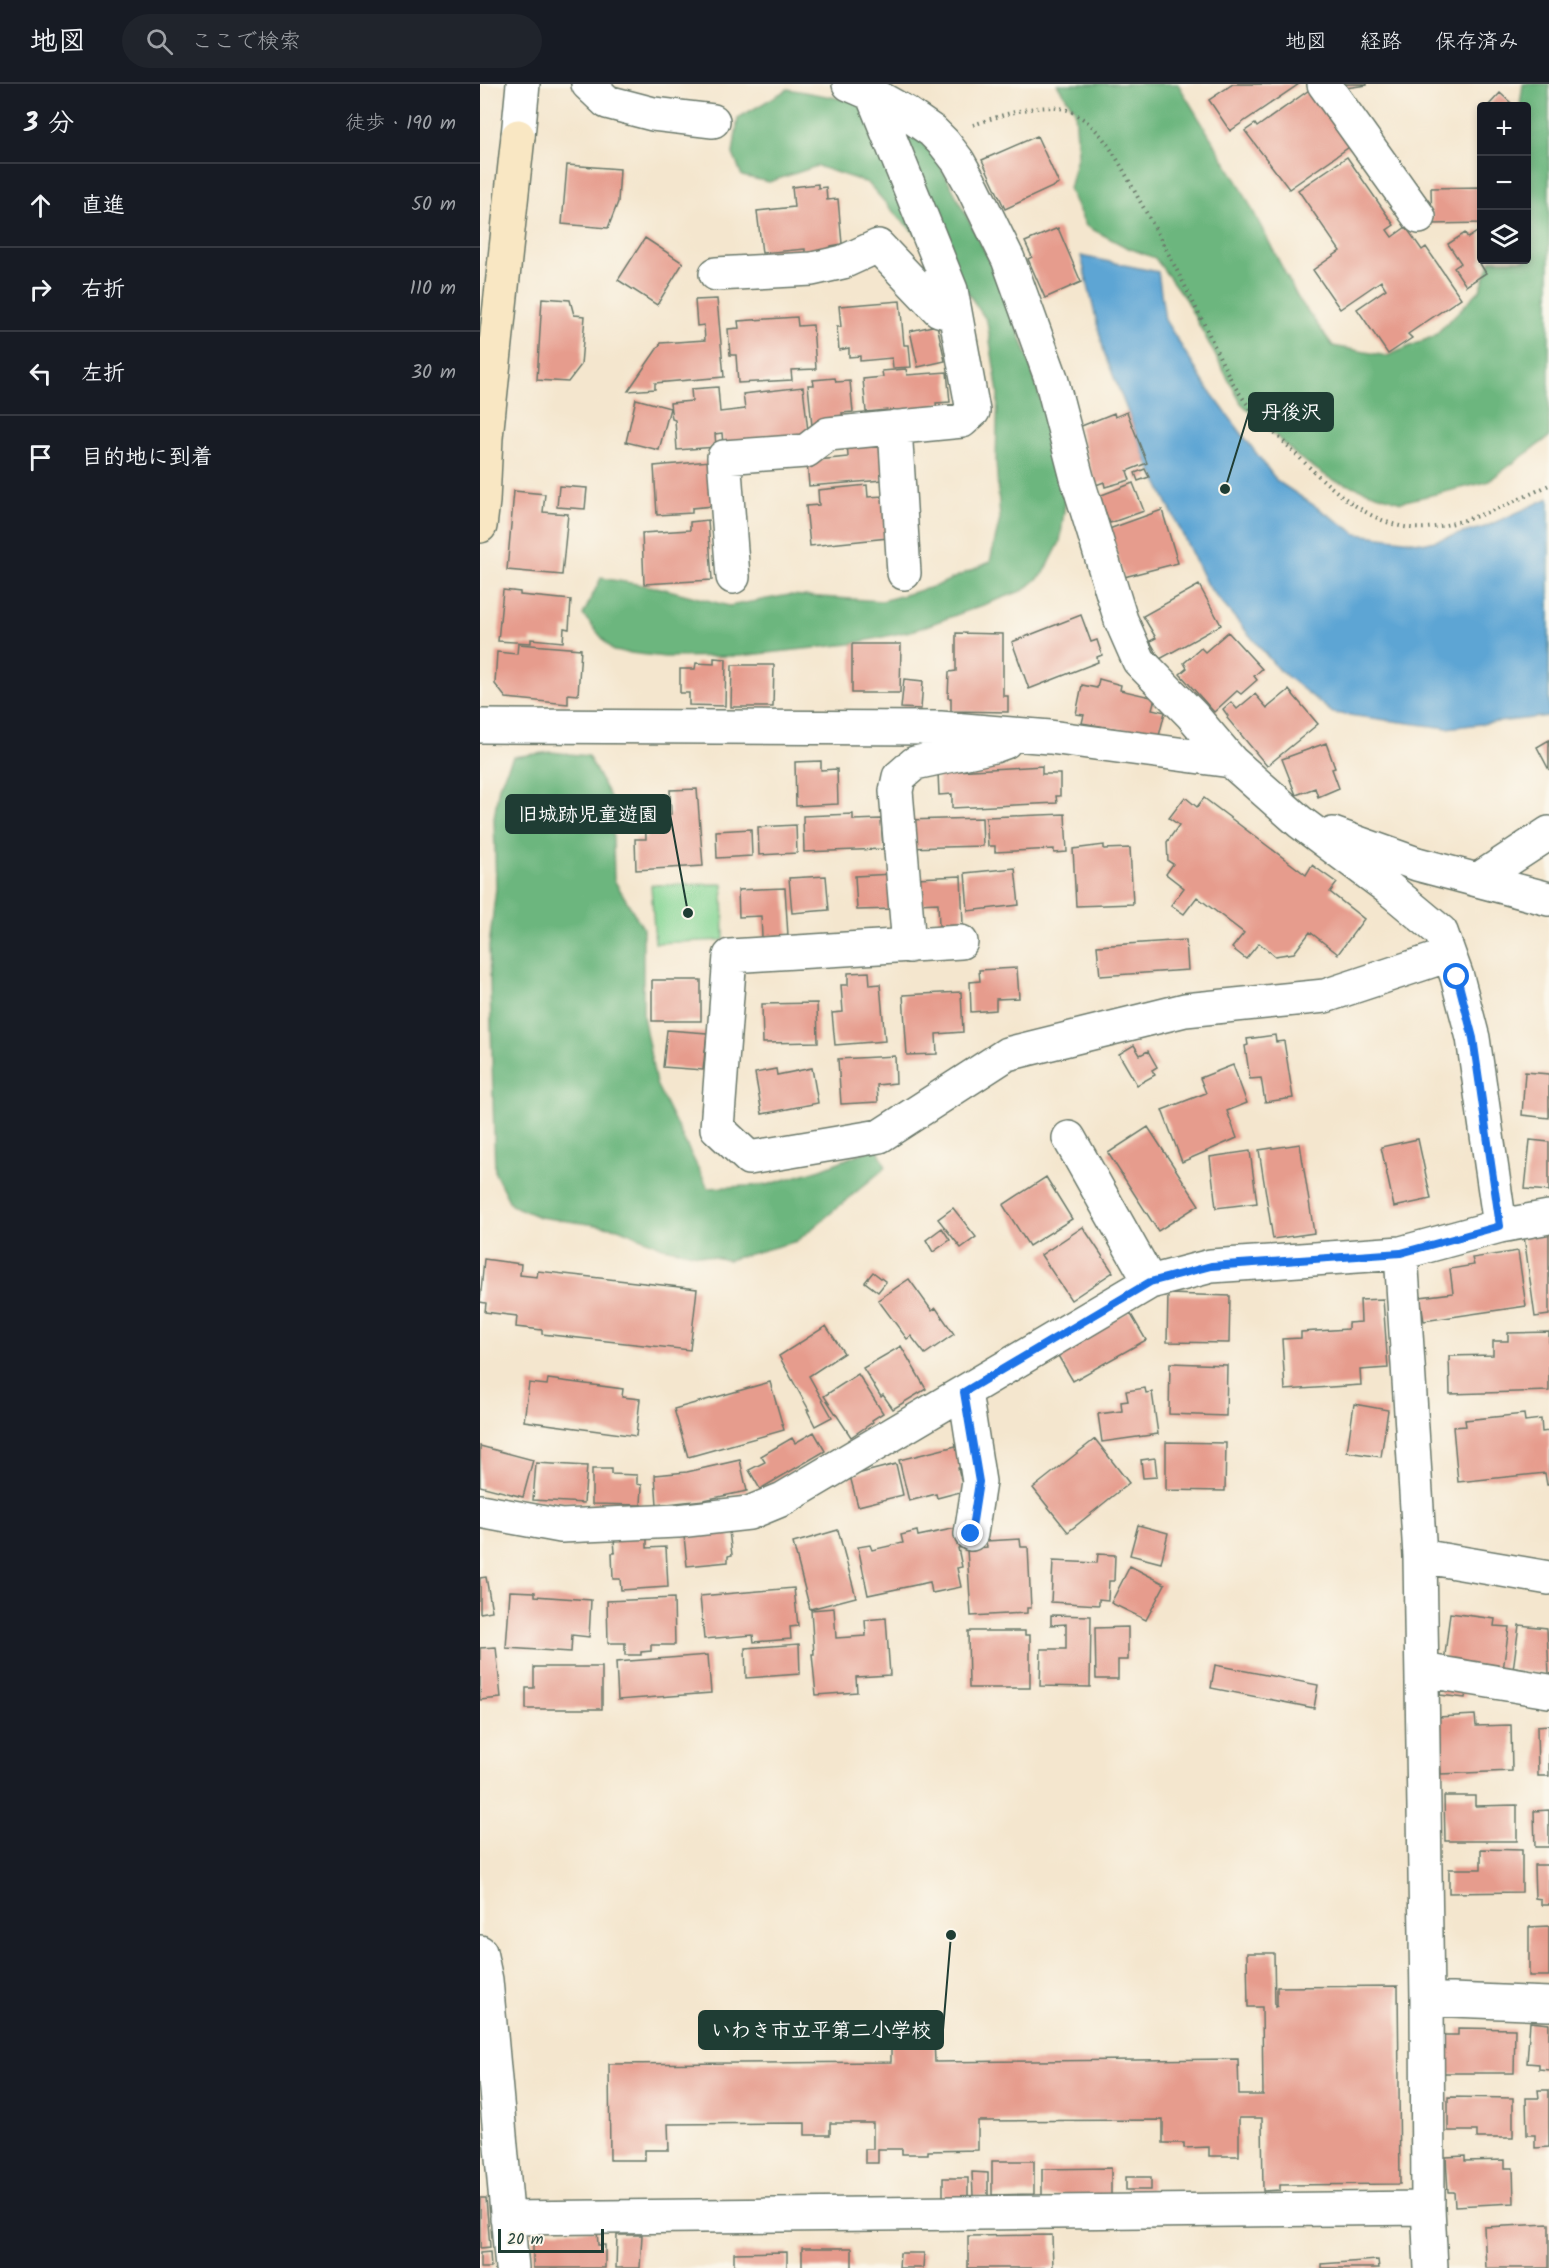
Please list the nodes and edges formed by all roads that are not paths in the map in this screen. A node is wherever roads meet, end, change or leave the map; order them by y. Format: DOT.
graph roads {
  1 [pos="523,84"];
  2 [pos="588,84"];
  3 [pos="1324,84"];
  4 [pos="860,89"];
  5 [pos="713,120"];
  6 [pos="1419,217"];
  7 [pos="716,274"];
  8 [pos="954,314"];
  9 [pos="895,427"];
  10 [pos="481,507"];
  11 [pos="904,573"];
  12 [pos="733,577"];
  13 [pos="480,726"];
  14 [pos="1018,734"];
  15 [pos="1230,761"];
  16 [pos="1300,822"];
  17 [pos="1549,833"];
  18 [pos="1482,881"];
  19 [pos="1549,898"];
  20 [pos="962,942"];
  21 [pos="909,946"];
  22 [pos="1449,955"];
  23 [pos="1069,1138"];
  24 [pos="1549,1217"];
  25 [pos="1500,1226"];
  26 [pos="1401,1253"];
  27 [pos="1150,1282"];
  28 [pos="964,1392"];
  29 [pos="480,1511"];
  30 [pos="971,1534"];
  31 [pos="1420,1556"];
  32 [pos="1549,1578"];
  33 [pos="1422,1670"];
  34 [pos="1549,1691"];
  35 [pos="480,1952"];
  36 [pos="1427,1999"];
  37 [pos="1549,2004"];
  38 [pos="1428,2208"];
  39 [pos="507,2218"];
  40 [pos="512,2268"];
  41 [pos="1431,2268"];
  1 -- 10 [label="street"];
  2 -- 5 [label="street"];
  3 -- 6 [label="street"];
  4 -- 8 [label="street"];
  4 -- 15 [label="street"];
  7 -- 8 [label="street"];
  8 -- 9 [label="street"];
  9 -- 11 [label="street"];
  9 -- 12 [label="street"];
  13 -- 14 [label="street"];
  14 -- 15 [label="street"];
  14 -- 21 [label="street"];
  15 -- 16 [label="street"];
  16 -- 18 [label="street"];
  16 -- 22 [label="street"];
  17 -- 18 [label="street"];
  18 -- 19 [label="street"];
  20 -- 21 [label="street"];
  21 -- 22 [label="street"];
  22 -- 25 [label="street"];
  23 -- 27 [label="street"];
  24 -- 25 [label="street"];
  25 -- 26 [label="street"];
  26 -- 27 [label="street"];
  26 -- 31 [label="street"];
  27 -- 28 [label="street"];
  28 -- 29 [label="street"];
  28 -- 30 [label="street"];
  31 -- 32 [label="street"];
  31 -- 33 [label="street"];
  33 -- 34 [label="street"];
  33 -- 36 [label="street"];
  35 -- 39 [label="street"];
  36 -- 37 [label="street"];
  36 -- 38 [label="street"];
  38 -- 39 [label="street"];
  38 -- 41 [label="street"];
  39 -- 40 [label="street"];
}
